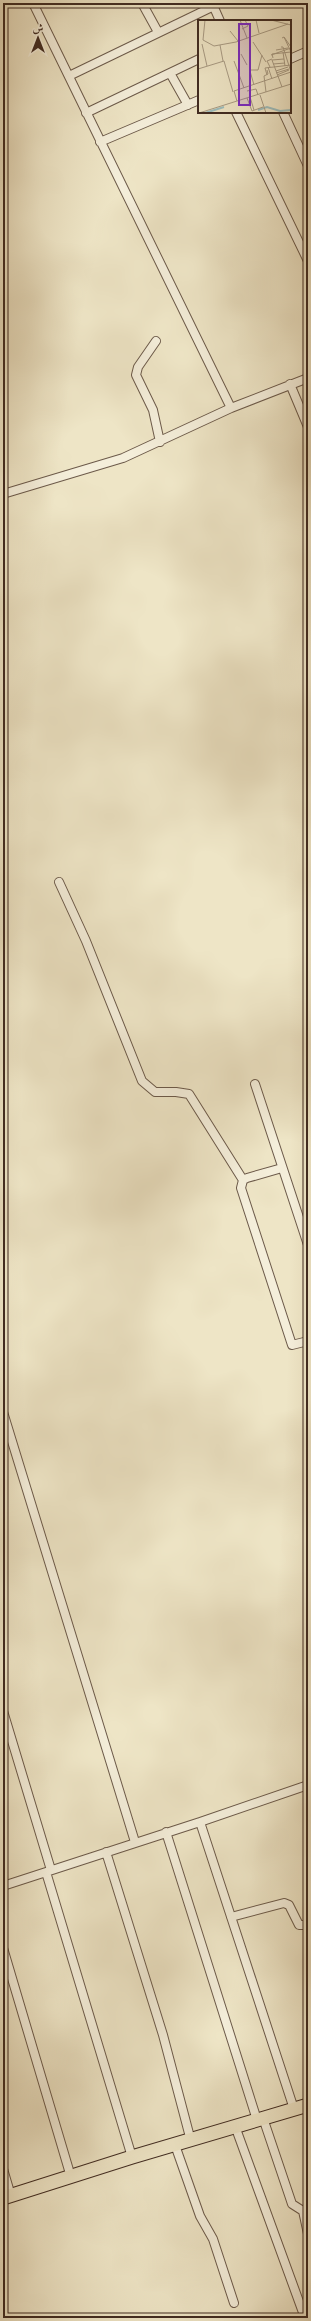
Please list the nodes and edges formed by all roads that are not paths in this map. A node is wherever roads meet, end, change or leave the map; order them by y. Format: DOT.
graph roads {
  1 [pos="33,3"];
  2 [pos="142,3"];
  3 [pos="213,4"];
  4 [pos="220,20"];
  5 [pos="158,32"];
  6 [pos="308,51"];
  7 [pos="198,59"];
  8 [pos="291,59"];
  9 [pos="170,73"];
  10 [pos="69,76"];
  11 [pos="198,100"];
  12 [pos="188,105"];
  13 [pos="86,113"];
  14 [pos="236,113"];
  15 [pos="284,113"];
  16 [pos="100,142"];
  17 [pos="308,166"];
  18 [pos="308,262"];
  19 [pos="156,340"];
  20 [pos="308,378"];
  21 [pos="290,384"];
  22 [pos="231,408"];
  23 [pos="308,427"];
  24 [pos="160,442"];
  25 [pos="3,494"];
  26 [pos="59,882"];
  27 [pos="255,1084"];
  28 [pos="282,1168"];
  29 [pos="244,1180"];
  30 [pos="308,1245"];
  31 [pos="308,1341"];
  32 [pos="3,1412"];
  33 [pos="3,1711"];
  34 [pos="308,1785"];
  35 [pos="200,1822"];
  36 [pos="166,1832"];
  37 [pos="135,1842"];
  38 [pos="106,1852"];
  39 [pos="48,1871"];
  40 [pos="3,1886"];
  41 [pos="231,1917"];
  42 [pos="308,1925"];
  43 [pos="3,1948"];
  44 [pos="308,2105"];
  45 [pos="294,2109"];
  46 [pos="260,2119"];
  47 [pos="235,2126"];
  48 [pos="191,2141"];
  49 [pos="175,2145"];
  50 [pos="132,2157"];
  51 [pos="3,2168"];
  52 [pos="71,2177"];
  53 [pos="7,2197"];
  54 [pos="308,2234"];
  55 [pos="234,2304"];
  56 [pos="305,2318"];
  1 -- 10 [label="street"];
  2 -- 5 [label="street"];
  3 -- 4 [label="street"];
  3 -- 5 [label="street"];
  5 -- 10 [label="street"];
  6 -- 8 [label="street"];
  7 -- 9 [label="street"];
  9 -- 12 [label="street"];
  9 -- 13 [label="street"];
  10 -- 13 [label="street"];
  11 -- 12 [label="street"];
  12 -- 16 [label="street"];
  13 -- 16 [label="street"];
  14 -- 18 [label="street"];
  15 -- 17 [label="street"];
  16 -- 22 [label="street"];
  19 -- 24 [label="street"];
  20 -- 21 [label="street"];
  21 -- 22 [label="street"];
  21 -- 23 [label="street"];
  22 -- 24 [label="street"];
  24 -- 25 [label="street"];
  26 -- 29 [label="street"];
  27 -- 28 [label="street"];
  28 -- 29 [label="street"];
  28 -- 30 [label="street"];
  29 -- 31 [label="street"];
  32 -- 37 [label="street"];
  33 -- 39 [label="street"];
  34 -- 35 [label="street"];
  35 -- 36 [label="street"];
  35 -- 41 [label="street"];
  36 -- 37 [label="street"];
  36 -- 46 [label="street"];
  37 -- 38 [label="street"];
  38 -- 39 [label="street"];
  38 -- 48 [label="street"];
  39 -- 40 [label="street"];
  39 -- 50 [label="street"];
  41 -- 42 [label="street"];
  41 -- 45 [label="street"];
  43 -- 52 [label="street"];
  44 -- 45 [label="main road"];
  45 -- 46 [label="main road"];
  46 -- 47 [label="main road"];
  46 -- 54 [label="street"];
  47 -- 48 [label="main road"];
  47 -- 56 [label="street"];
  48 -- 49 [label="main road"];
  49 -- 50 [label="main road"];
  49 -- 55 [label="street"];
  50 -- 52 [label="main road"];
  51 -- 53 [label="street"];
  52 -- 53 [label="main road"];
}
